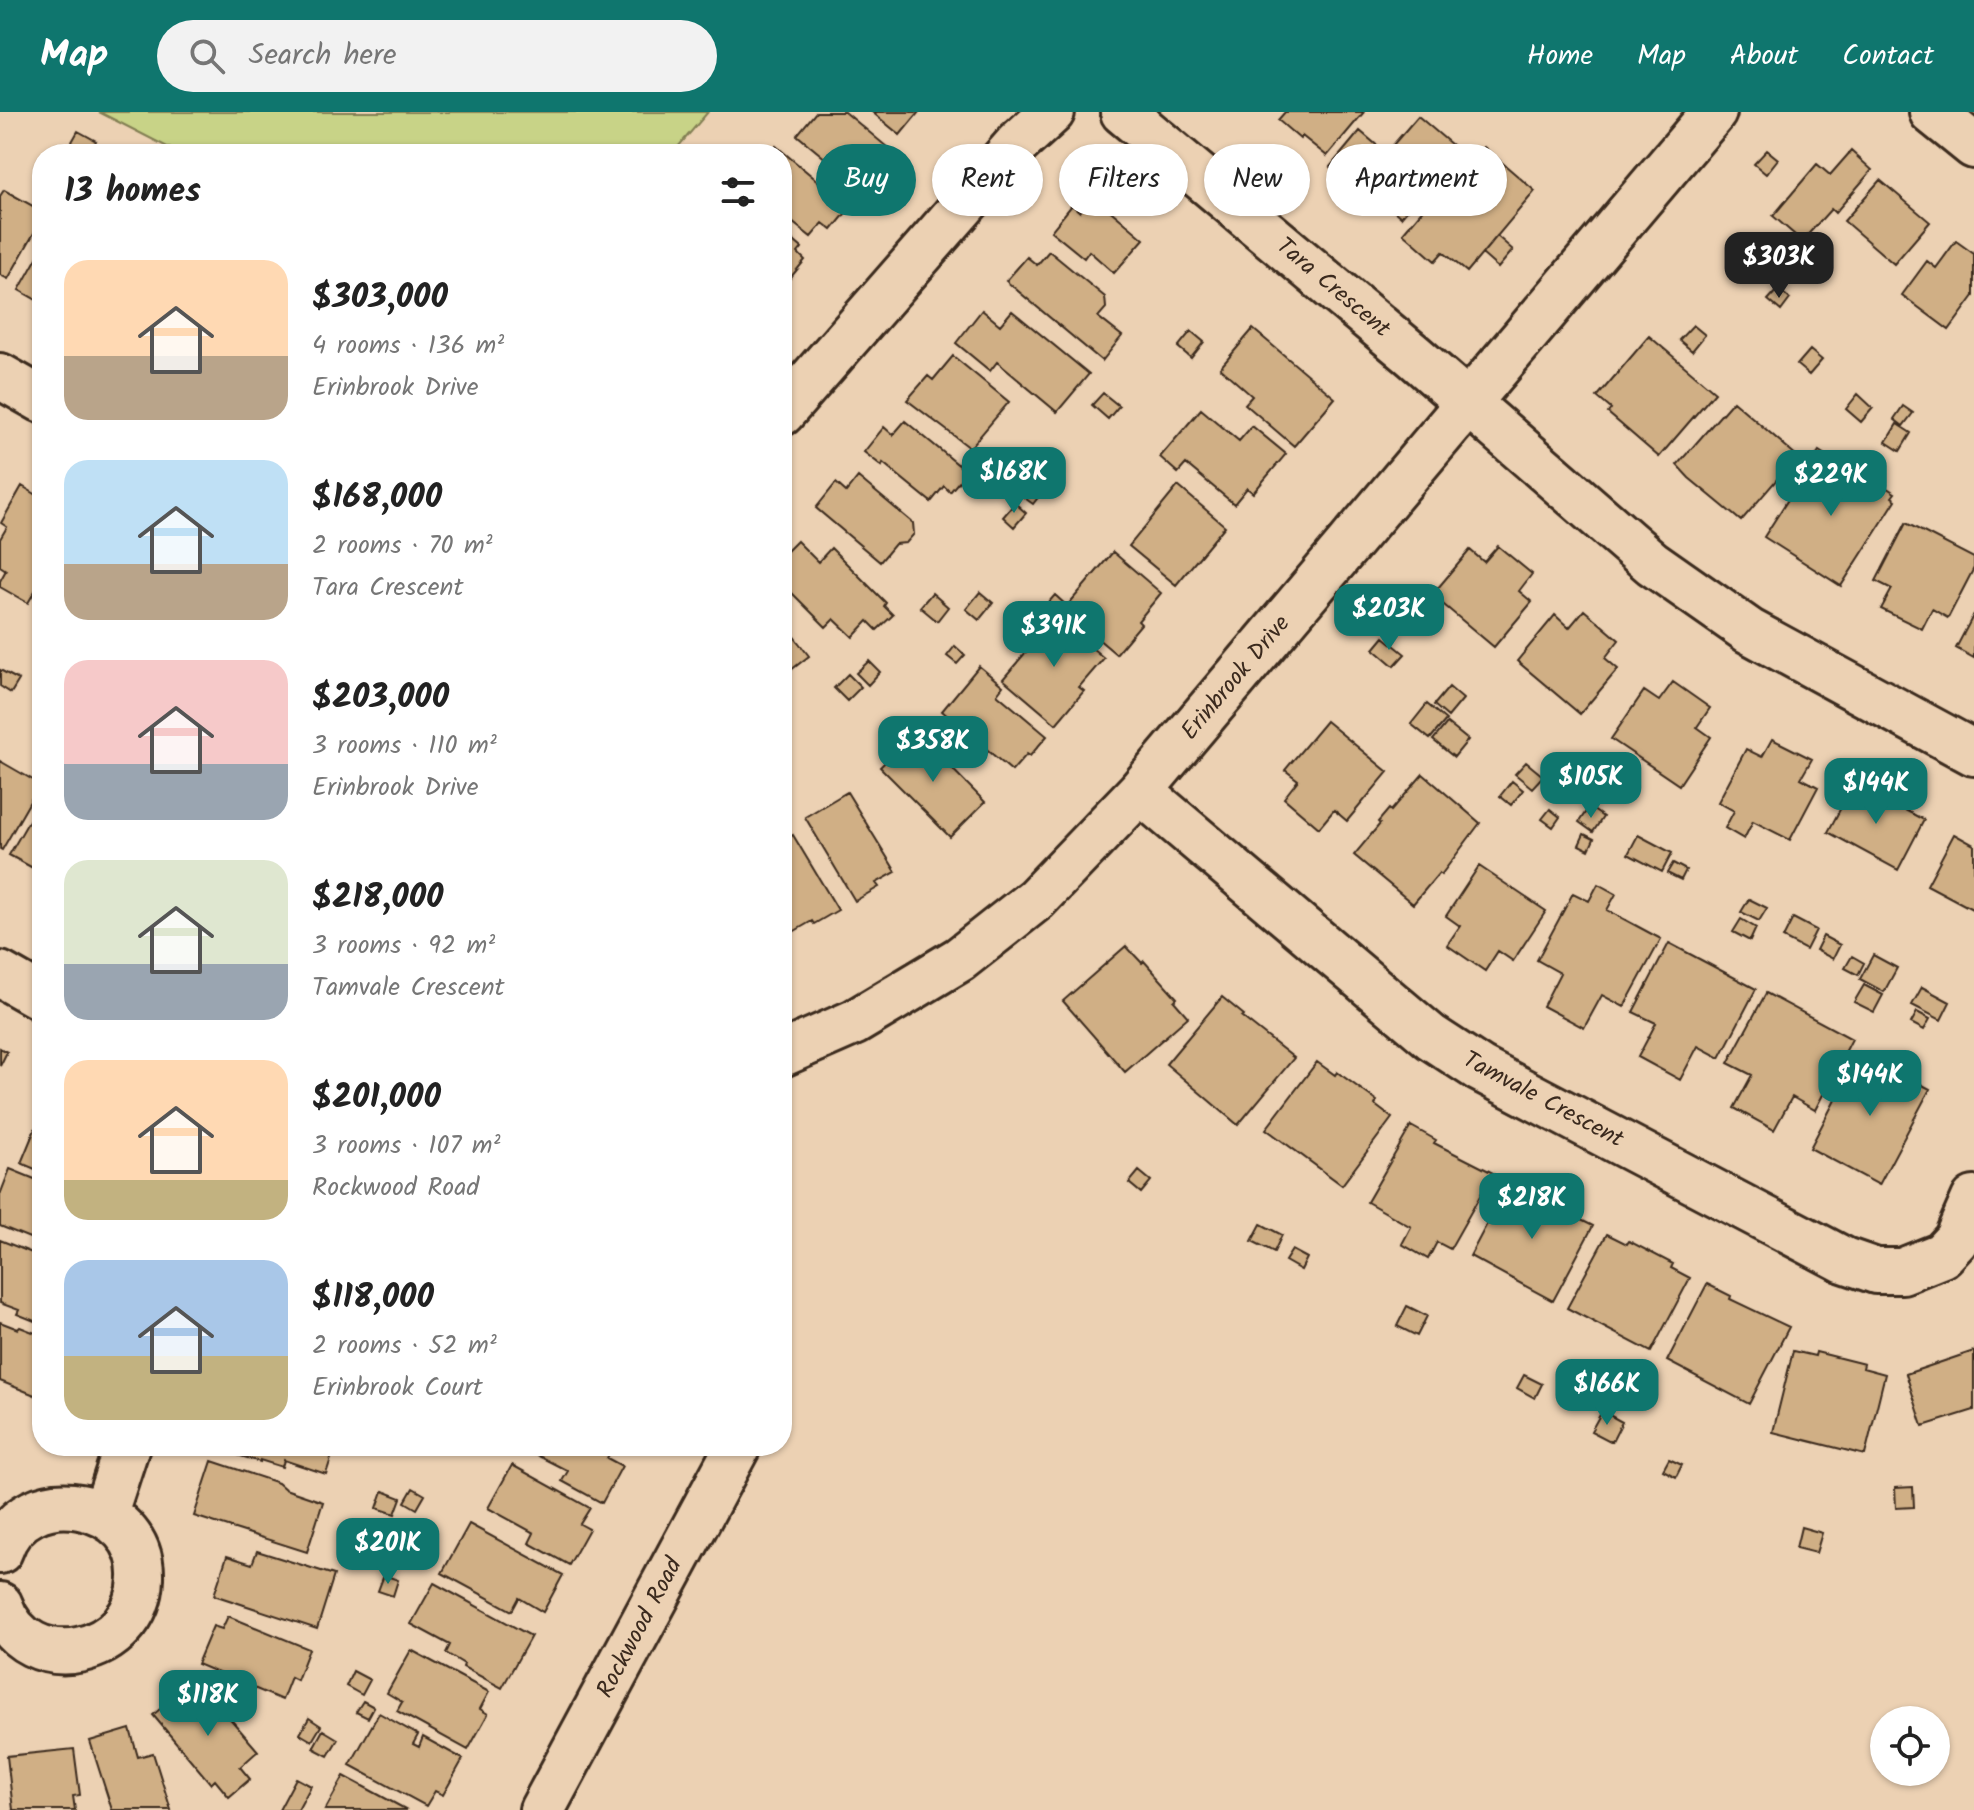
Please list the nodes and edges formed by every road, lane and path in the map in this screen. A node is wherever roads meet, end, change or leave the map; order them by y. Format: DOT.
graph roads {
  1 [pos="1052,112"];
  2 [pos="1123,112"];
  3 [pos="1714,112"];
  4 [pos="1932,112"];
  5 [pos="1974,146"];
  6 [pos="0,376"];
  7 [pos="32,394"];
  8 [pos="792,401"];
  9 [pos="1468,405"];
  10 [pos="1974,753"];
  11 [pos="1140,791"];
  12 [pos="0,974"];
  13 [pos="32,992"];
  14 [pos="792,1050"];
  15 [pos="1974,1199"];
  16 [pos="124,1456"];
  17 [pos="733,1456"];
  18 [pos="105,1513"];
  19 [pos="0,1551"];
  20 [pos="0,1605"];
  21 [pos="542,1810"];
  1 -- 8 [label="street"];
  2 -- 9 [label="street, Tara Crescent"];
  3 -- 9 [label="street, Erinbrook Drive"];
  4 -- 5 [label="street"];
  6 -- 7 [label="street"];
  9 -- 10 [label="street"];
  9 -- 11 [label="street, Erinbrook Drive"];
  11 -- 14 [label="street, Erinbrook Drive"];
  11 -- 15 [label="street, Tamvale Crescent"];
  12 -- 13 [label="street"];
  16 -- 18 [label="street"];
  17 -- 21 [label="street, Rockwood Road"];
  18 -- 19 [label="street"];
  18 -- 20 [label="street"];
}
